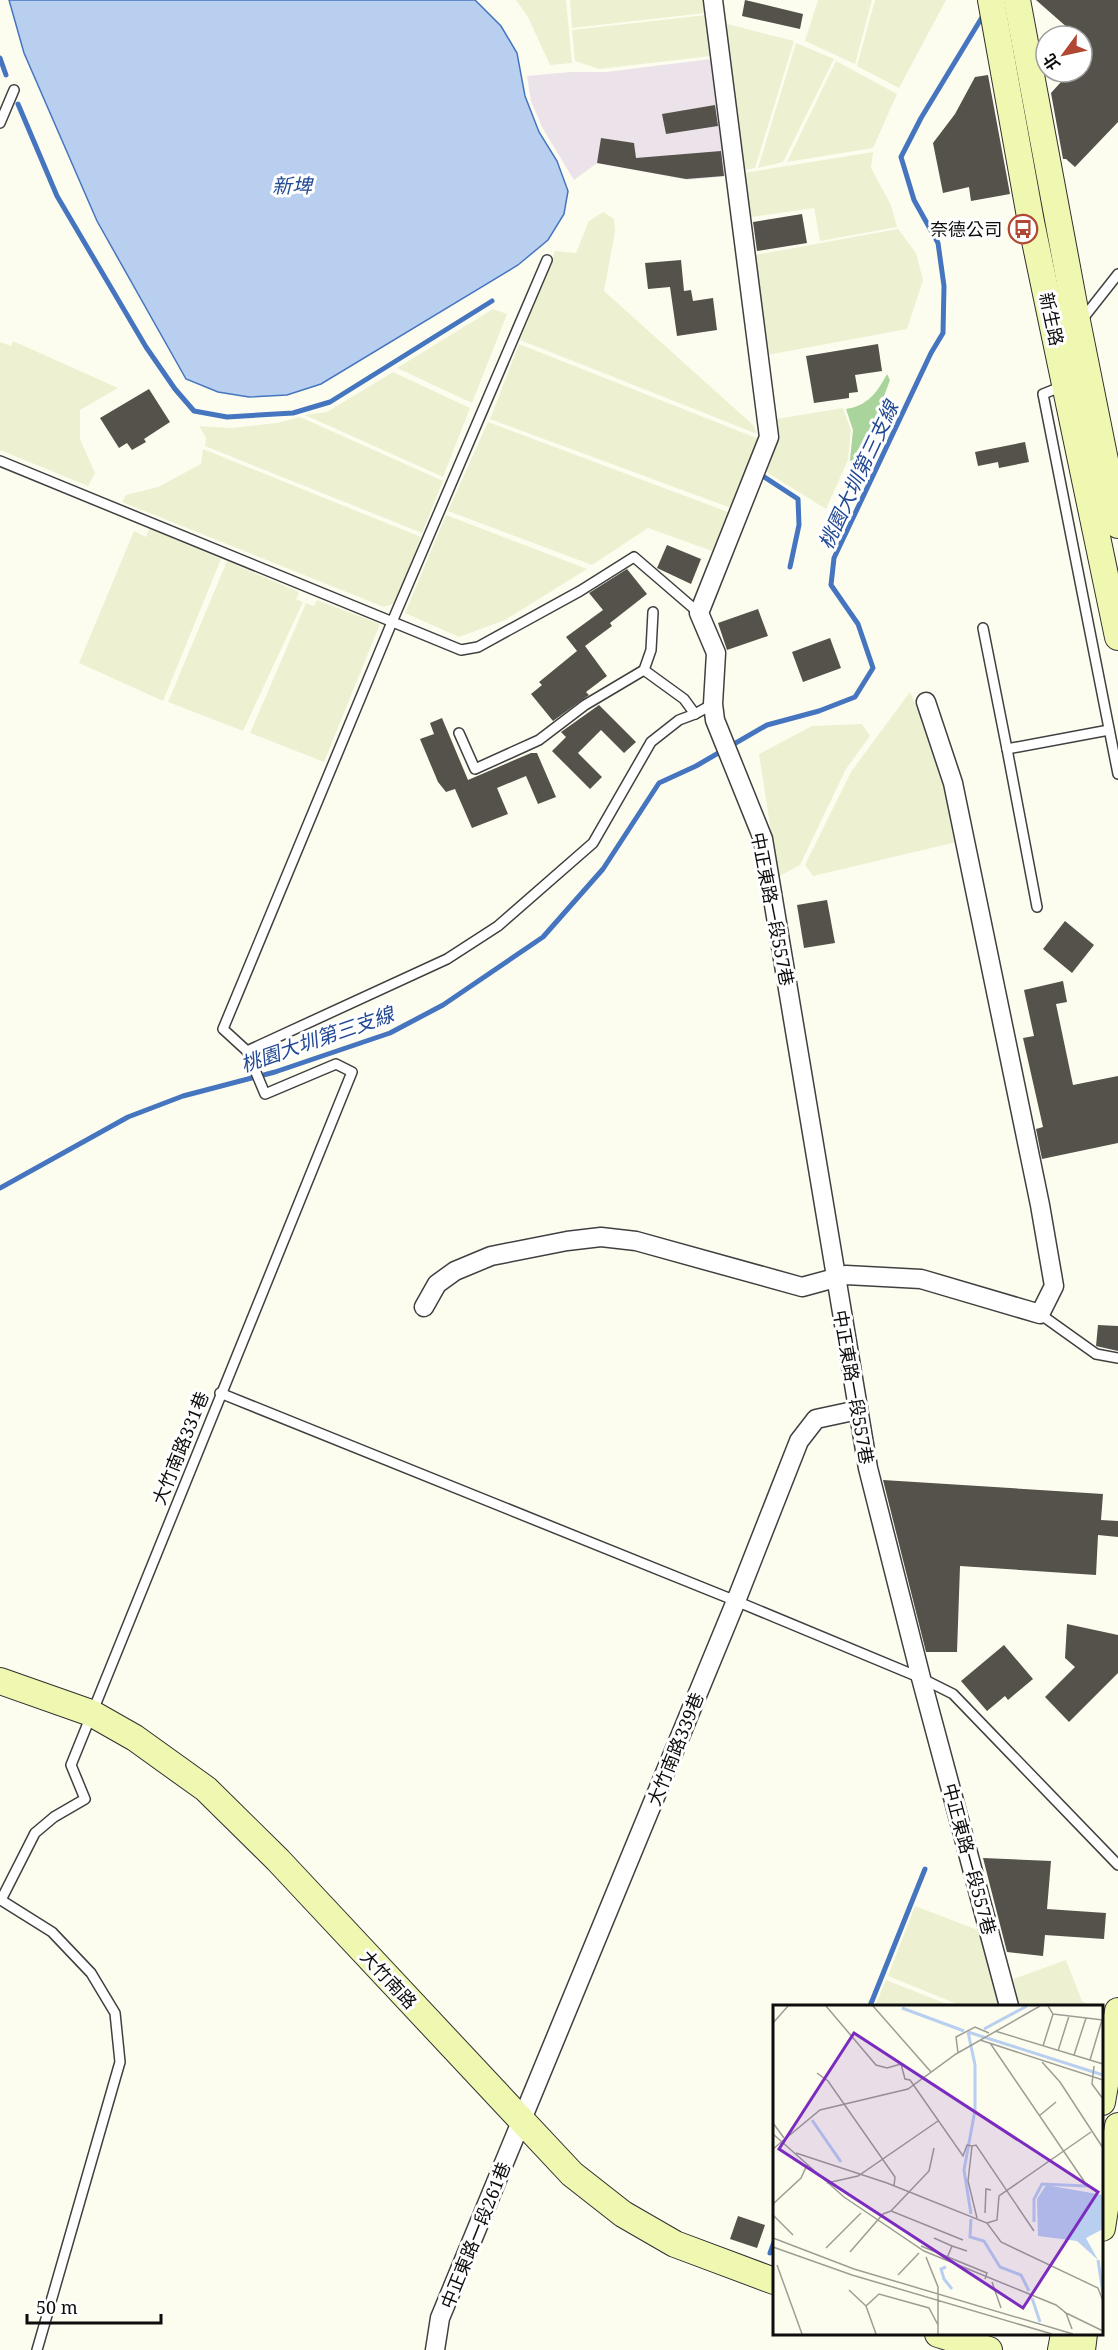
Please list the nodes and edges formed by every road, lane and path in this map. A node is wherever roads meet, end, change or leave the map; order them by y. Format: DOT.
graph roads {
  1 [pos="713,0"];
  2 [pos="991,0"];
  3 [pos="1017,0"];
  4 [pos="14,90"];
  5 [pos="0,123"];
  6 [pos="547,260"];
  7 [pos="1118,274"];
  8 [pos="1078,326"];
  9 [pos="1077,383"];
  10 [pos="0,461"];
  11 [pos="1118,525"];
  12 [pos="653,612"];
  13 [pos="699,613"];
  14 [pos="392,622"];
  15 [pos="983,628"];
  16 [pos="1118,637"];
  17 [pos="644,670"];
  18 [pos="926,702"];
  19 [pos="714,712"];
  20 [pos="695,714"];
  21 [pos="1109,730"];
  22 [pos="459,733"];
  23 [pos="1007,749"];
  24 [pos="1118,774"];
  25 [pos="1037,907"];
  26 [pos="247,1051"];
  27 [pos="836,1278"];
  28 [pos="424,1306"];
  29 [pos="1040,1314"];
  30 [pos="1118,1358"];
  31 [pos="220,1393"];
  32 [pos="858,1410"];
  33 [pos="736,1601"];
  34 [pos="921,1678"];
  35 [pos="0,1681"];
  36 [pos="91,1713"];
  37 [pos="1118,1865"];
  38 [pos="1,1900"];
  39 [pos="1008,2005"];
  40 [pos="1118,2011"];
  41 [pos="1108,2094"];
  42 [pos="521,2122"];
  43 [pos="1118,2126"];
  44 [pos="1103,2216"];
  45 [pos="773,2282"];
  46 [pos="941,2335"];
  47 [pos="1064,2335"];
  48 [pos="1084,2335"];
  49 [pos="37,2350"];
  50 [pos="435,2350"];
  51 [pos="989,2350"];
  52 [pos="1061,2350"];
  53 [pos="1082,2350"];
  1 -- 13 [label="street"];
  2 -- 9 [label="main road, 新生路"];
  3 -- 8 [label="main road, 新生路"];
  4 -- 5 [label="lane"];
  6 -- 14 [label="lane"];
  7 -- 8 [label="lane"];
  8 -- 9 [label="main road, 新生路"];
  9 -- 11 [label="main road, 新生路"];
  9 -- 16 [label="main road, 新生路"];
  9 -- 21 [label="lane"];
  10 -- 14 [label="lane"];
  12 -- 17 [label="lane"];
  13 -- 14 [label="lane"];
  13 -- 19 [label="street"];
  14 -- 26 [label="lane"];
  15 -- 23 [label="lane"];
  17 -- 20 [label="lane"];
  17 -- 22 [label="lane"];
  18 -- 29 [label="street"];
  19 -- 20 [label="lane"];
  19 -- 27 [label="street, 中正東路一段557巷"];
  20 -- 26 [label="lane"];
  21 -- 23 [label="lane"];
  21 -- 24 [label="lane"];
  23 -- 25 [label="lane"];
  26 -- 31 [label="lane, 大竹南路331巷"];
  27 -- 28 [label="street"];
  27 -- 29 [label="street"];
  27 -- 32 [label="street, 中正東路一段557巷"];
  29 -- 30 [label="lane"];
  31 -- 33 [label="lane"];
  31 -- 36 [label="lane, 大竹南路331巷"];
  32 -- 33 [label="street, 大竹南路339巷"];
  32 -- 34 [label="street, 中正東路一段557巷"];
  33 -- 34 [label="lane"];
  33 -- 42 [label="street, 大竹南路339巷"];
  34 -- 37 [label="lane"];
  34 -- 39 [label="street, 中正東路一段557巷"];
  35 -- 36 [label="main road, 大竹南路"];
  36 -- 38 [label="lane, 大竹南路331巷"];
  36 -- 42 [label="main road, 大竹南路"];
  38 -- 49 [label="lane"];
  40 -- 41 [label="main road"];
  42 -- 45 [label="main road, 大竹南路"];
  42 -- 50 [label="street, 中正東路一段261巷"];
  43 -- 44 [label="main road"];
  46 -- 51 [label="main road"];
  47 -- 52 [label="main road"];
  48 -- 53 [label="main road"];
}
